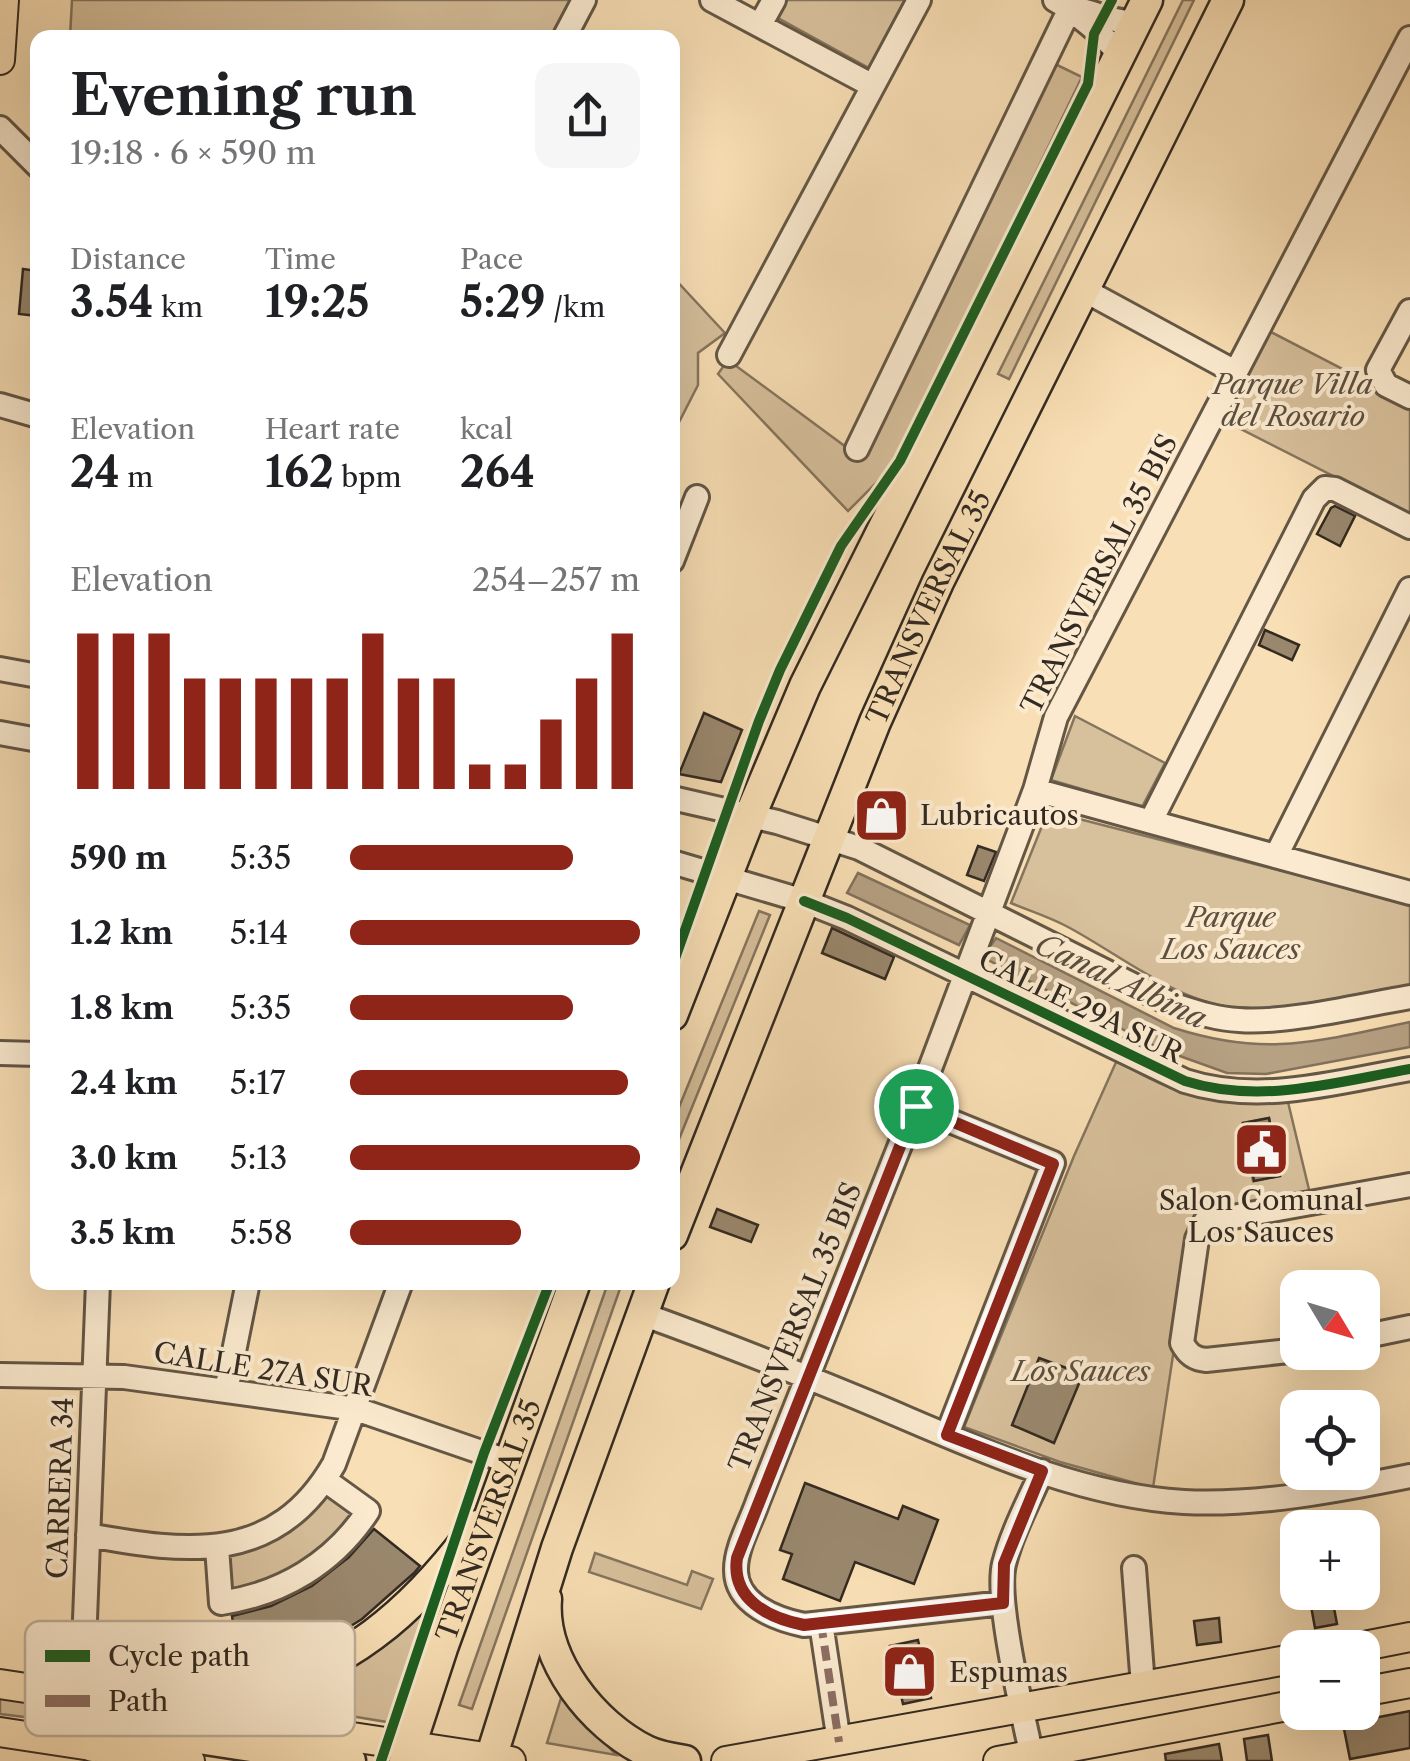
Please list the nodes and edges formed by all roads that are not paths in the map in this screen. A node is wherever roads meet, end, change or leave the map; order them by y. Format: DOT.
graph roads {
  1 [pos="4,0"];
  2 [pos="584,0"];
  3 [pos="712,0"];
  4 [pos="774,0"];
  5 [pos="919,0"];
  6 [pos="1228,0"];
  7 [pos="1066,3"];
  8 [pos="1142,11"];
  9 [pos="760,26"];
  10 [pos="568,30"];
  11 [pos="1410,38"];
  12 [pos="1119,56"];
  13 [pos="0,60"];
  14 [pos="873,86"];
  15 [pos="0,128"];
  16 [pos="30,158"];
  17 [pos="1084,290"];
  18 [pos="1410,311"];
  19 [pos="729,355"];
  20 [pos="1235,372"];
  21 [pos="1410,397"];
  22 [pos="0,405"];
  23 [pos="30,414"];
  24 [pos="857,449"];
  25 [pos="696,497"];
  26 [pos="1410,527"];
  27 [pos="680,540"];
  28 [pos="1410,589"];
  29 [pos="0,669"];
  30 [pos="30,675"];
  31 [pos="0,732"];
  32 [pos="30,738"];
  33 [pos="1036,790"];
  34 [pos="680,800"];
  35 [pos="750,816"];
  36 [pos="1150,821"];
  37 [pos="828,838"];
  38 [pos="1276,856"];
  39 [pos="680,864"];
  40 [pos="726,876"];
  41 [pos="1406,884"];
  42 [pos="804,901"];
  43 [pos="986,921"];
  44 [pos="968,967"];
  45 [pos="680,995"];
  46 [pos="1410,997"];
  47 [pos="0,1053"];
  48 [pos="30,1054"];
  49 [pos="1410,1069"];
  50 [pos="916,1106"];
  51 [pos="1410,1185"];
  52 [pos="680,1214"];
  53 [pos="98,1290"];
  54 [pos="246,1290"];
  55 [pos="398,1290"];
  56 [pos="572,1290"];
  57 [pos="651,1290"];
  58 [pos="642,1314"];
  59 [pos="1410,1327"];
  60 [pos="1380,1333"];
  61 [pos="1280,1352"];
  62 [pos="0,1374"];
  63 [pos="94,1376"];
  64 [pos="806,1376"];
  65 [pos="226,1390"];
  66 [pos="356,1409"];
  67 [pos="947,1435"];
  68 [pos="510,1462"];
  69 [pos="1042,1471"];
  70 [pos="1410,1476"];
  71 [pos="325,1480"];
  72 [pos="496,1500"];
  73 [pos="88,1535"];
  74 [pos="217,1547"];
  75 [pos="1134,1568"];
  76 [pos="548,1577"];
  77 [pos="1003,1603"];
  78 [pos="85,1621"];
  79 [pos="821,1623"];
  80 [pos="1410,1637"];
  81 [pos="1380,1643"];
  82 [pos="355,1648"];
  83 [pos="1280,1661"];
  84 [pos="1410,1683"];
  85 [pos="0,1684"];
  86 [pos="1143,1686"];
  87 [pos="25,1688"];
  88 [pos="1380,1689"];
  89 [pos="1022,1708"];
  90 [pos="1280,1708"];
  91 [pos="0,1732"];
  92 [pos="25,1736"];
  93 [pos="27,1736"];
  94 [pos="149,1736"];
  95 [pos="186,1736"];
  96 [pos="308,1736"];
  97 [pos="839,1742"];
  98 [pos="93,1746"];
  99 [pos="407,1754"];
  100 [pos="151,1757"];
  101 [pos="1032,1758"];
  102 [pos="494,1760"];
  103 [pos="190,1761"];
  104 [pos="350,1761"];
  105 [pos="685,1761"];
  106 [pos="726,1761"];
  107 [pos="998,1761"];
  1 -- 13 [label="main road"];
  2 -- 10 [label="street"];
  3 -- 9 [label="street"];
  4 -- 9 [label="street"];
  5 -- 14 [label="street"];
  6 -- 17 [label="highway, TRANSVERSAL 35"];
  7 -- 8 [label="street"];
  7 -- 12 [label="street"];
  7 -- 24 [label="street"];
  8 -- 12 [label="highway"];
  9 -- 14 [label="street"];
  11 -- 20 [label="street, TRANSVERSAL 35 BIS"];
  12 -- 35 [label="highway"];
  14 -- 19 [label="street"];
  15 -- 16 [label="street"];
  17 -- 20 [label="street"];
  17 -- 37 [label="highway, TRANSVERSAL 35"];
  18 -- 21 [label="street"];
  20 -- 33 [label="street, TRANSVERSAL 35 BIS"];
  22 -- 23 [label="street"];
  25 -- 27 [label="street"];
  26 -- 36 [label="street"];
  28 -- 38 [label="street"];
  29 -- 30 [label="street"];
  31 -- 32 [label="street"];
  33 -- 36 [label="street"];
  33 -- 43 [label="street, TRANSVERSAL 35 BIS"];
  34 -- 35 [label="street, CALLE 29A SUR"];
  35 -- 37 [label="street, CALLE 29A SUR"];
  35 -- 40 [label="highway"];
  36 -- 38 [label="street"];
  37 -- 42 [label="highway, TRANSVERSAL 35"];
  37 -- 43 [label="street, CALLE 29A SUR"];
  38 -- 41 [label="street"];
  39 -- 40 [label="street, CALLE 29A SUR"];
  40 -- 42 [label="street, CALLE 29A SUR"];
  40 -- 45 [label="highway"];
  42 -- 44 [label="street, CALLE 29A SUR"];
  42 -- 52 [label="highway, TRANSVERSAL 35"];
  43 -- 44 [label="street, TRANSVERSAL 35 BIS"];
  43 -- 46 [label="street, CALLE 29A SUR"];
  44 -- 49 [label="street, CALLE 29A SUR"];
  44 -- 50 [label="street, TRANSVERSAL 35 BIS"];
  47 -- 48 [label="street"];
  50 -- 64 [label="street, TRANSVERSAL 35 BIS"];
  50 -- 67 [label="street"];
  51 -- 61 [label="street"];
  53 -- 63 [label="street, CARRERA 34"];
  54 -- 65 [label="street"];
  55 -- 66 [label="street"];
  56 -- 68 [label="highway, TRANSVERSAL 35"];
  57 -- 58 [label="highway"];
  58 -- 64 [label="street"];
  58 -- 76 [label="highway"];
  59 -- 60 [label="street"];
  62 -- 63 [label="street, CALLE 27A SUR"];
  63 -- 65 [label="street, CALLE 27A SUR"];
  63 -- 73 [label="street, CARRERA 34"];
  64 -- 67 [label="street"];
  64 -- 79 [label="street, TRANSVERSAL 35 BIS"];
  65 -- 66 [label="street, CALLE 27A SUR"];
  66 -- 68 [label="street, CALLE 27A SUR"];
  66 -- 71 [label="street"];
  67 -- 69 [label="street"];
  68 -- 72 [label="highway, TRANSVERSAL 35"];
  69 -- 70 [label="street"];
  69 -- 77 [label="street"];
  71 -- 74 [label="street"];
  71 -- 74 [label="street"];
  72 -- 82 [label="highway"];
  72 -- 99 [label="highway, TRANSVERSAL 35"];
  73 -- 74 [label="street"];
  73 -- 78 [label="street, CARRERA 34"];
  75 -- 86 [label="street"];
  76 -- 102 [label="highway"];
  76 -- 105 [label="highway"];
  77 -- 79 [label="street"];
  77 -- 89 [label="street"];
  79 -- 97 [label="street"];
  80 -- 81 [label="main road"];
  83 -- 86 [label="main road"];
  84 -- 88 [label="main road"];
  85 -- 87 [label="main road"];
  86 -- 89 [label="main road"];
  89 -- 97 [label="main road"];
  89 -- 101 [label="street"];
  90 -- 101 [label="main road"];
  91 -- 92 [label="main road"];
  93 -- 98 [label="main road"];
  94 -- 98 [label="highway"];
  95 -- 104 [label="highway"];
  96 -- 99 [label="main road"];
  97 -- 106 [label="main road"];
  98 -- 100 [label="main road"];
  99 -- 102 [label="main road"];
  100 -- 103 [label="main road"];
  101 -- 107 [label="main road"];
}
